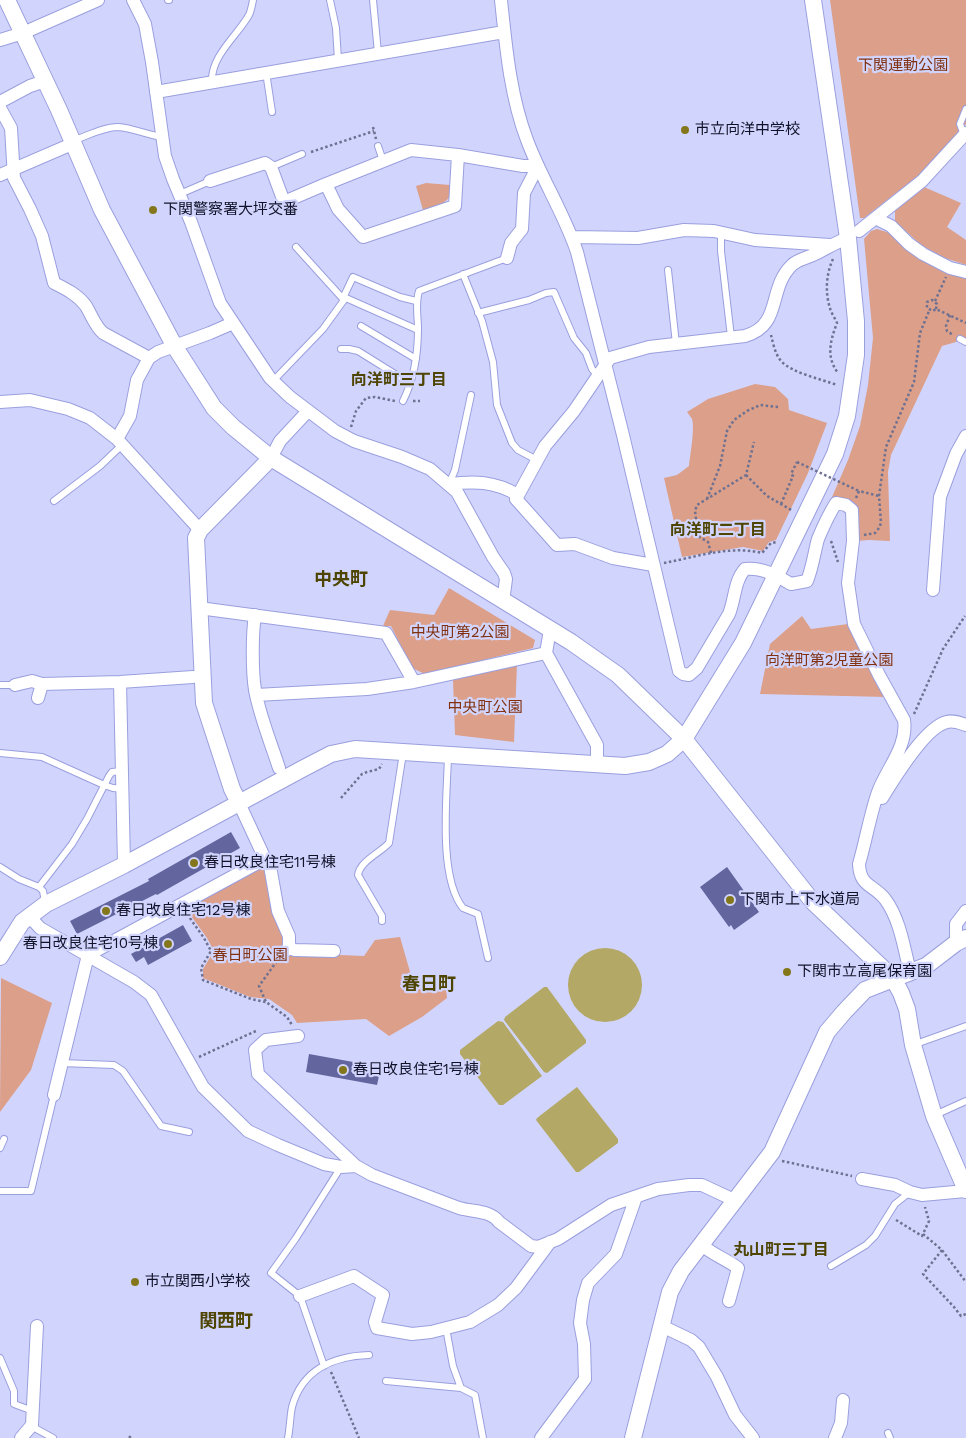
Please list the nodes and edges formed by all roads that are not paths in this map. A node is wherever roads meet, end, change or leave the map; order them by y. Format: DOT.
graph roads {
  1 [pos="7,0"];
  2 [pos="98,0"];
  3 [pos="133,0"];
  4 [pos="253,0"];
  5 [pos="330,0"];
  6 [pos="373,0"];
  7 [pos="501,0"];
  8 [pos="813,0"];
  9 [pos="504,32"];
  10 [pos="24,33"];
  11 [pos="0,40"];
  12 [pos="378,53"];
  13 [pos="338,60"];
  14 [pos="266,72"];
  15 [pos="45,81"];
  16 [pos="212,81"];
  17 [pos="156,92"];
  18 [pos="0,102"];
  19 [pos="0,108"];
  20 [pos="966,108"];
  21 [pos="272,112"];
  22 [pos="965,134"];
  23 [pos="162,137"];
  24 [pos="72,143"];
  25 [pos="378,146"];
  26 [pos="302,154"];
  27 [pos="458,155"];
  28 [pos="383,161"];
  29 [pos="538,166"];
  30 [pos="271,167"];
  31 [pos="14,169"];
  32 [pos="0,175"];
  33 [pos="210,181"];
  34 [pos="326,184"];
  35 [pos="180,194"];
  36 [pos="875,218"];
  37 [pos="721,233"];
  38 [pos="854,234"];
  39 [pos="572,237"];
  40 [pos="296,248"];
  41 [pos="833,249"];
  42 [pos="508,258"];
  43 [pos="668,270"];
  44 [pos="966,272"];
  45 [pos="462,274"];
  46 [pos="344,300"];
  47 [pos="416,301"];
  48 [pos="478,313"];
  49 [pos="233,323"];
  50 [pos="361,326"];
  51 [pos="418,330"];
  52 [pos="731,337"];
  53 [pos="676,344"];
  54 [pos="175,347"];
  55 [pos="340,349"];
  56 [pos="149,358"];
  57 [pos="416,359"];
  58 [pos="605,364"];
  59 [pos="598,376"];
  60 [pos="274,381"];
  61 [pos="411,384"];
  62 [pos="471,396"];
  63 [pos="403,401"];
  64 [pos="0,402"];
  65 [pos="308,411"];
  66 [pos="966,436"];
  67 [pos="120,442"];
  68 [pos="272,458"];
  69 [pos="537,460"];
  70 [pos="448,484"];
  71 [pos="518,495"];
  72 [pos="54,501"];
  73 [pos="200,530"];
  74 [pos="653,564"];
  75 [pos="776,576"];
  76 [pos="933,590"];
  77 [pos="503,602"];
  78 [pos="199,608"];
  79 [pos="255,615"];
  80 [pos="550,630"];
  81 [pos="546,653"];
  82 [pos="193,677"];
  83 [pos="120,682"];
  84 [pos="414,682"];
  85 [pos="42,684"];
  86 [pos="0,685"];
  87 [pos="15,685"];
  88 [pos="256,695"];
  89 [pos="38,698"];
  90 [pos="966,725"];
  91 [pos="684,739"];
  92 [pos="403,752"];
  93 [pos="0,753"];
  94 [pos="448,755"];
  95 [pos="597,764"];
  96 [pos="279,768"];
  97 [pos="122,771"];
  98 [pos="104,785"];
  99 [pos="123,789"];
  100 [pos="239,803"];
  101 [pos="872,813"];
  102 [pos="265,860"];
  103 [pos="124,865"];
  104 [pos="0,867"];
  105 [pos="39,887"];
  106 [pos="46,904"];
  107 [pos="966,911"];
  108 [pos="29,916"];
  109 [pos="382,921"];
  110 [pos="961,940"];
  111 [pos="334,951"];
  112 [pos="88,955"];
  113 [pos="0,957"];
  114 [pos="488,958"];
  115 [pos="910,972"];
  116 [pos="892,978"];
  117 [pos="966,1026"];
  118 [pos="295,1030"];
  119 [pos="913,1046"];
  120 [pos="61,1063"];
  121 [pos="54,1095"];
  122 [pos="966,1101"];
  123 [pos="934,1116"];
  124 [pos="189,1132"];
  125 [pos="4,1138"];
  126 [pos="0,1148"];
  127 [pos="356,1166"];
  128 [pos="341,1167"];
  129 [pos="862,1179"];
  130 [pos="966,1190"];
  131 [pos="0,1191"];
  132 [pos="910,1192"];
  133 [pos="636,1197"];
  134 [pos="734,1200"];
  135 [pos="550,1242"];
  136 [pos="701,1244"];
  137 [pos="831,1266"];
  138 [pos="300,1296"];
  139 [pos="729,1301"];
  140 [pos="37,1326"];
  141 [pos="446,1328"];
  142 [pos="668,1330"];
  143 [pos="369,1355"];
  144 [pos="0,1358"];
  145 [pos="325,1365"];
  146 [pos="386,1381"];
  147 [pos="461,1388"];
  148 [pos="843,1400"];
  149 [pos="33,1411"];
  150 [pos="31,1426"];
  151 [pos="21,1438"];
  152 [pos="52,1438"];
  153 [pos="288,1438"];
  154 [pos="483,1438"];
  155 [pos="541,1438"];
  156 [pos="633,1438"];
  157 [pos="753,1438"];
  158 [pos="835,1438"];
  1 -- 10 [label="street"];
  2 -- 10 [label="street"];
  3 -- 17 [label="street"];
  4 -- 16 [label="lane"];
  5 -- 13 [label="lane"];
  6 -- 12 [label="lane"];
  7 -- 9 [label="street"];
  8 -- 38 [label="street"];
  9 -- 12 [label="street"];
  9 -- 29 [label="street"];
  10 -- 11 [label="street"];
  10 -- 15 [label="street"];
  12 -- 13 [label="street"];
  13 -- 14 [label="street"];
  14 -- 16 [label="street"];
  14 -- 21 [label="lane"];
  15 -- 18 [label="street"];
  15 -- 24 [label="street"];
  16 -- 17 [label="street"];
  17 -- 23 [label="street"];
  19 -- 31 [label="street"];
  20 -- 22 [label="lane"];
  22 -- 36 [label="street"];
  23 -- 24 [label="lane"];
  23 -- 35 [label="street"];
  24 -- 31 [label="street"];
  24 -- 54 [label="street"];
  25 -- 28 [label="lane"];
  26 -- 30 [label="lane"];
  27 -- 28 [label="street"];
  27 -- 29 [label="street"];
  27 -- 34 [label="street"];
  28 -- 34 [label="street"];
  29 -- 39 [label="street"];
  29 -- 42 [label="street"];
  30 -- 33 [label="street"];
  30 -- 34 [label="street"];
  31 -- 32 [label="street"];
  31 -- 56 [label="street"];
  33 -- 35 [label="lane"];
  35 -- 49 [label="street"];
  36 -- 38 [label="street"];
  36 -- 44 [label="street"];
  37 -- 39 [label="street"];
  37 -- 41 [label="street"];
  37 -- 52 [label="lane"];
  38 -- 41 [label="street"];
  38 -- 75 [label="street"];
  39 -- 58 [label="street"];
  40 -- 46 [label="lane"];
  41 -- 52 [label="street"];
  42 -- 45 [label="lane"];
  43 -- 53 [label="lane"];
  45 -- 47 [label="lane"];
  45 -- 48 [label="lane"];
  46 -- 47 [label="lane"];
  46 -- 51 [label="lane"];
  46 -- 60 [label="lane"];
  47 -- 51 [label="lane"];
  48 -- 59 [label="lane"];
  48 -- 69 [label="lane"];
  49 -- 54 [label="street"];
  49 -- 60 [label="street"];
  50 -- 57 [label="lane"];
  51 -- 57 [label="lane"];
  52 -- 53 [label="street"];
  53 -- 58 [label="street"];
  54 -- 56 [label="street"];
  54 -- 68 [label="street"];
  55 -- 61 [label="lane"];
  56 -- 67 [label="street"];
  57 -- 61 [label="lane"];
  58 -- 59 [label="street"];
  58 -- 74 [label="street"];
  59 -- 69 [label="street"];
  60 -- 65 [label="street"];
  61 -- 63 [label="lane"];
  62 -- 70 [label="lane"];
  64 -- 67 [label="street"];
  65 -- 68 [label="street"];
  65 -- 70 [label="street"];
  66 -- 76 [label="street"];
  67 -- 72 [label="lane"];
  67 -- 73 [label="street"];
  68 -- 73 [label="street"];
  68 -- 77 [label="street"];
  69 -- 71 [label="street"];
  70 -- 71 [label="street"];
  70 -- 77 [label="street"];
  71 -- 74 [label="street"];
  73 -- 78 [label="street"];
  74 -- 75 [label="street"];
  75 -- 91 [label="street"];
  75 -- 101 [label="street"];
  77 -- 80 [label="street"];
  78 -- 79 [label="street"];
  78 -- 100 [label="street"];
  79 -- 84 [label="street"];
  79 -- 88 [label="street"];
  80 -- 81 [label="street"];
  80 -- 91 [label="street"];
  81 -- 84 [label="street"];
  81 -- 95 [label="street"];
  82 -- 83 [label="street"];
  83 -- 85 [label="street"];
  83 -- 97 [label="street"];
  84 -- 88 [label="street"];
  85 -- 87 [label="street"];
  85 -- 89 [label="street"];
  86 -- 87 [label="lane"];
  88 -- 96 [label="street"];
  90 -- 101 [label="street"];
  91 -- 95 [label="street"];
  91 -- 116 [label="street"];
  92 -- 94 [label="street"];
  92 -- 100 [label="street"];
  92 -- 109 [label="lane"];
  93 -- 98 [label="lane"];
  94 -- 95 [label="street"];
  94 -- 114 [label="lane"];
  97 -- 98 [label="lane"];
  97 -- 99 [label="street"];
  98 -- 99 [label="lane"];
  98 -- 105 [label="lane"];
  99 -- 103 [label="street"];
  100 -- 102 [label="street"];
  100 -- 103 [label="street"];
  101 -- 115 [label="street"];
  102 -- 111 [label="street"];
  102 -- 112 [label="street"];
  103 -- 106 [label="street"];
  104 -- 105 [label="lane"];
  105 -- 106 [label="lane"];
  106 -- 108 [label="street"];
  107 -- 110 [label="street"];
  108 -- 112 [label="street"];
  108 -- 113 [label="street"];
  110 -- 115 [label="street"];
  112 -- 120 [label="street"];
  112 -- 128 [label="street"];
  115 -- 116 [label="street"];
  116 -- 119 [label="street"];
  116 -- 134 [label="street"];
  117 -- 119 [label="lane"];
  118 -- 127 [label="street"];
  119 -- 123 [label="street"];
  120 -- 121 [label="street"];
  120 -- 124 [label="lane"];
  121 -- 131 [label="lane"];
  122 -- 123 [label="lane"];
  123 -- 130 [label="street"];
  125 -- 126 [label="lane"];
  127 -- 128 [label="street"];
  127 -- 135 [label="street"];
  128 -- 138 [label="lane"];
  129 -- 132 [label="street"];
  130 -- 132 [label="street"];
  132 -- 137 [label="lane"];
  133 -- 134 [label="street"];
  133 -- 135 [label="street"];
  133 -- 155 [label="street"];
  134 -- 136 [label="street"];
  135 -- 141 [label="street"];
  136 -- 139 [label="street"];
  136 -- 156 [label="street"];
  138 -- 141 [label="street"];
  138 -- 145 [label="lane"];
  140 -- 149 [label="street"];
  141 -- 147 [label="lane"];
  142 -- 157 [label="street"];
  143 -- 145 [label="lane"];
  144 -- 149 [label="lane"];
  145 -- 153 [label="lane"];
  146 -- 147 [label="lane"];
  147 -- 154 [label="lane"];
  148 -- 158 [label="street"];
  149 -- 150 [label="street"];
  150 -- 151 [label="street"];
  150 -- 152 [label="lane"];
}
